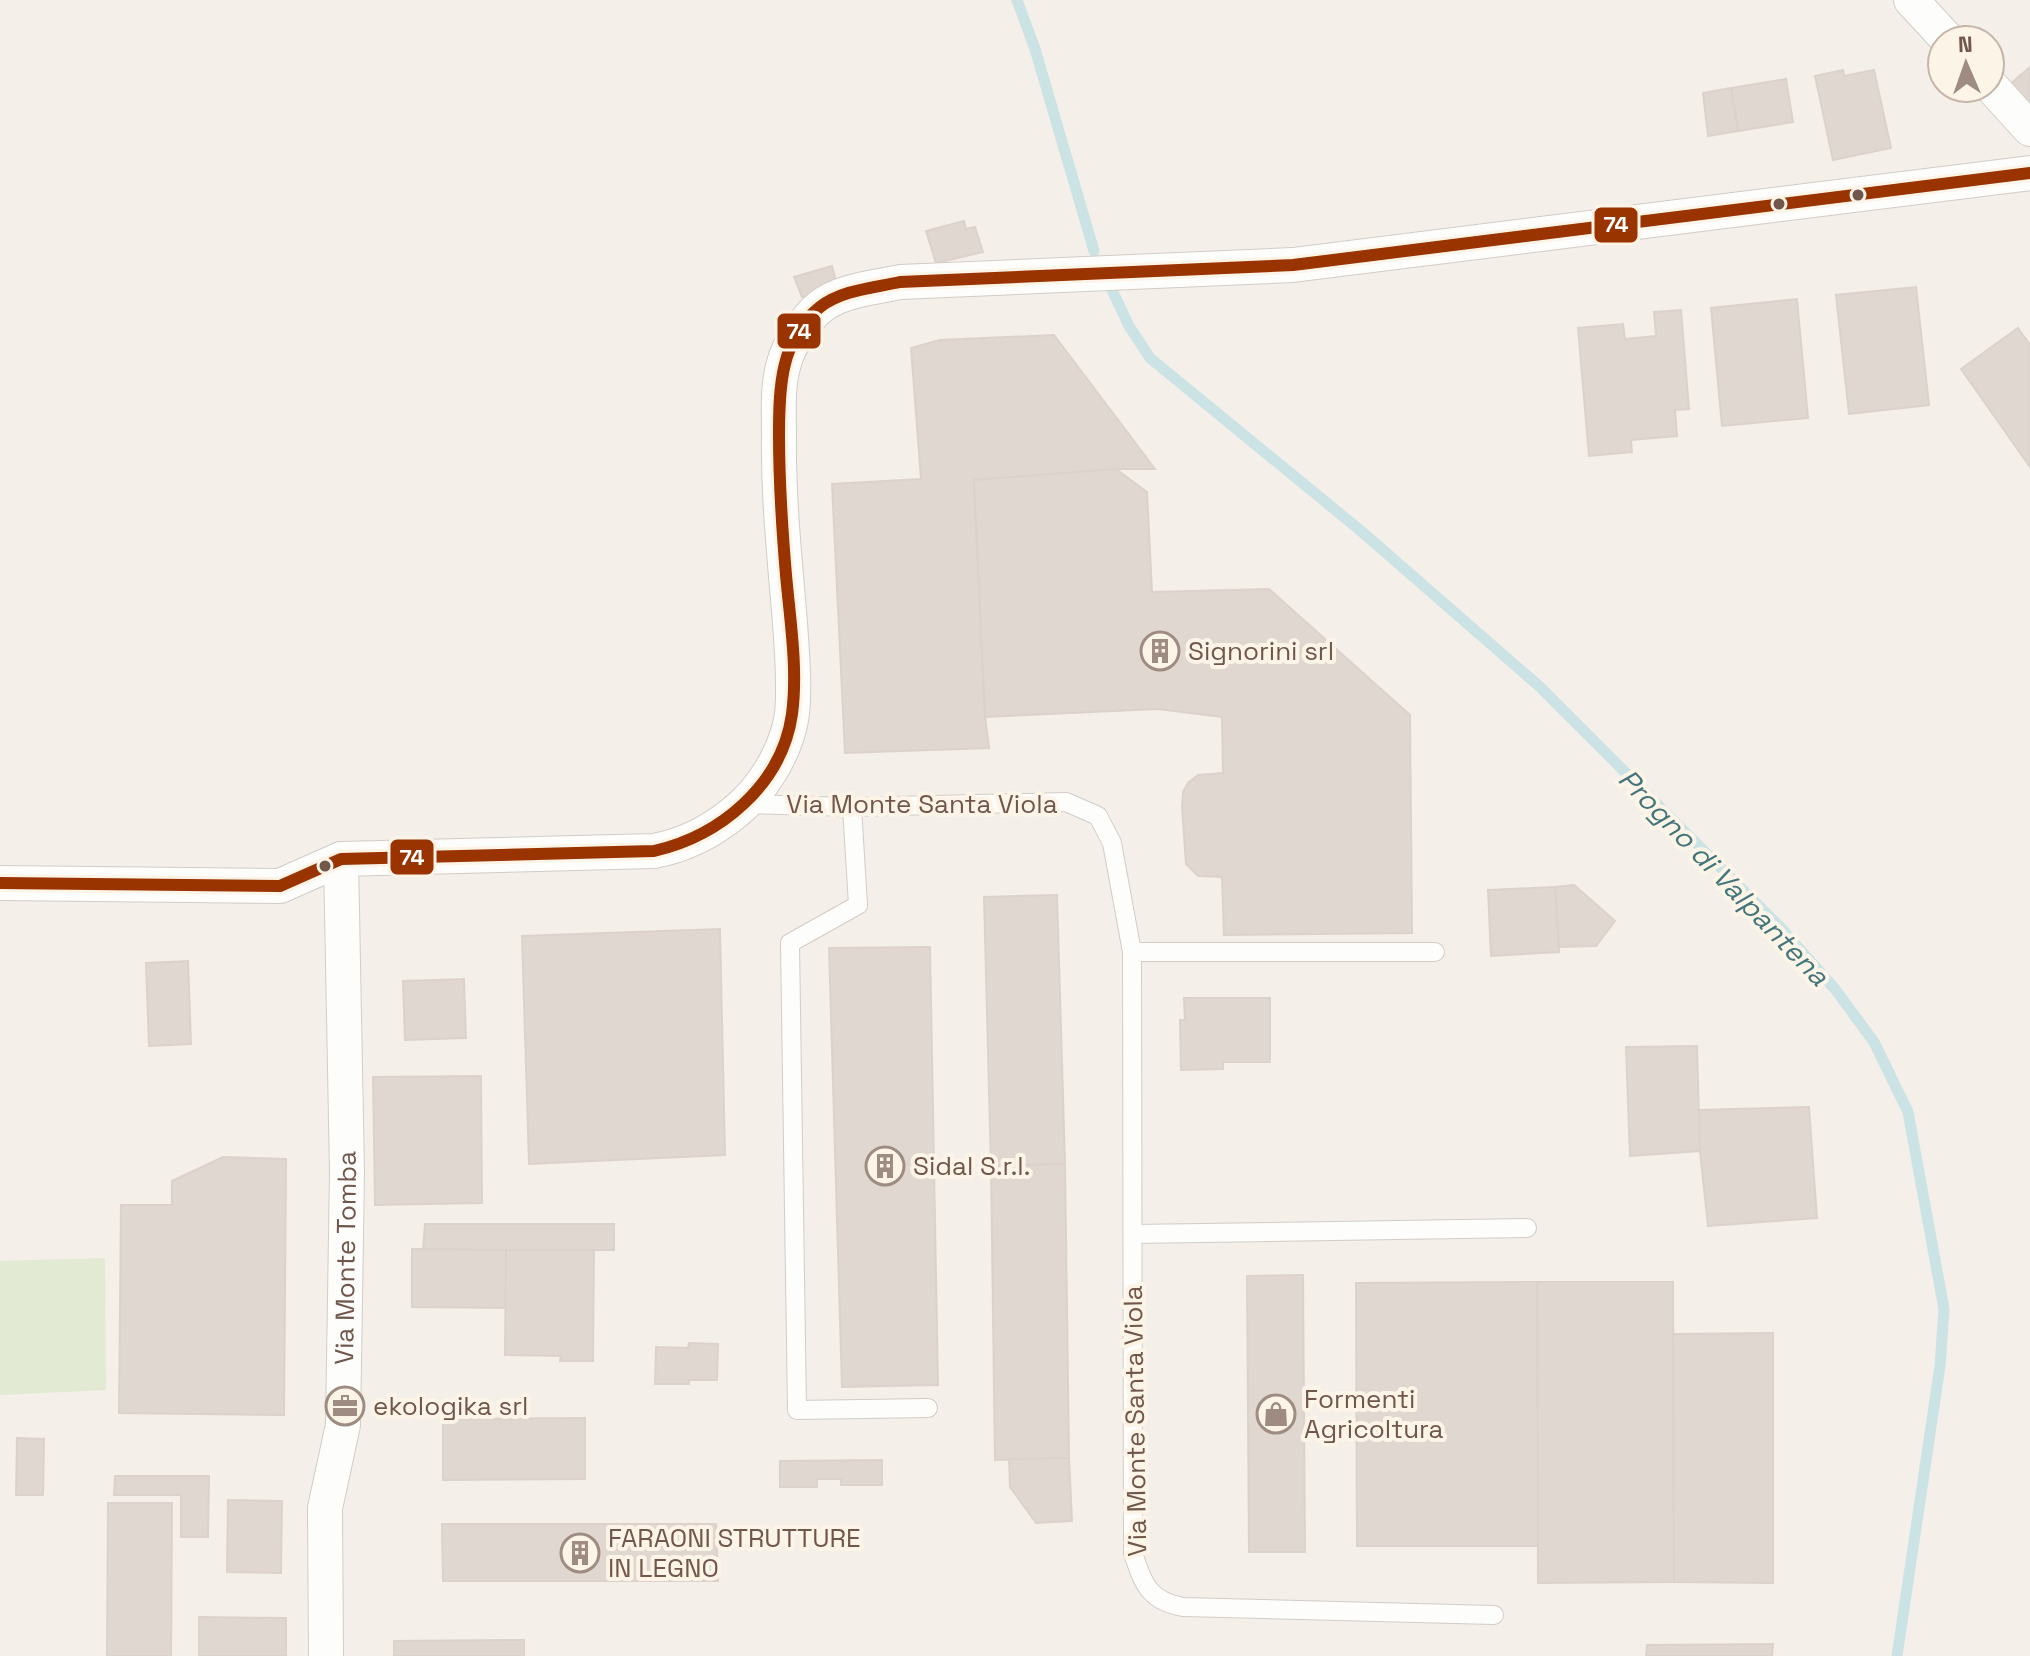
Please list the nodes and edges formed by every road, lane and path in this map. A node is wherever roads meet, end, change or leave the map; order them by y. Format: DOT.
graph roads {
  1 [pos="1911,0"];
  2 [pos="1933,24"];
  3 [pos="2006,103"];
  4 [pos="2030,129"];
  5 [pos="2030,173"];
  6 [pos="746,804"];
  7 [pos="852,807"];
  8 [pos="341,859"];
  9 [pos="0,883"];
  10 [pos="1132,952"];
  11 [pos="1435,952"];
  12 [pos="1527,1228"];
  13 [pos="1133,1234"];
  14 [pos="928,1408"];
  15 [pos="1494,1615"];
  16 [pos="326,1656"];
  1 -- 2 [label="street"];
  3 -- 4 [label="street"];
  5 -- 6 [label="street"];
  6 -- 7 [label="lane, Via Monte Santa Viola"];
  6 -- 8 [label="street"];
  7 -- 10 [label="lane, Via Monte Santa Viola"];
  7 -- 14 [label="lane"];
  8 -- 9 [label="street"];
  8 -- 16 [label="street, Via Monte Tomba"];
  10 -- 11 [label="lane"];
  10 -- 13 [label="lane, Via Monte Santa Viola"];
  12 -- 13 [label="lane"];
  13 -- 15 [label="lane, Via Monte Santa Viola"];
}
